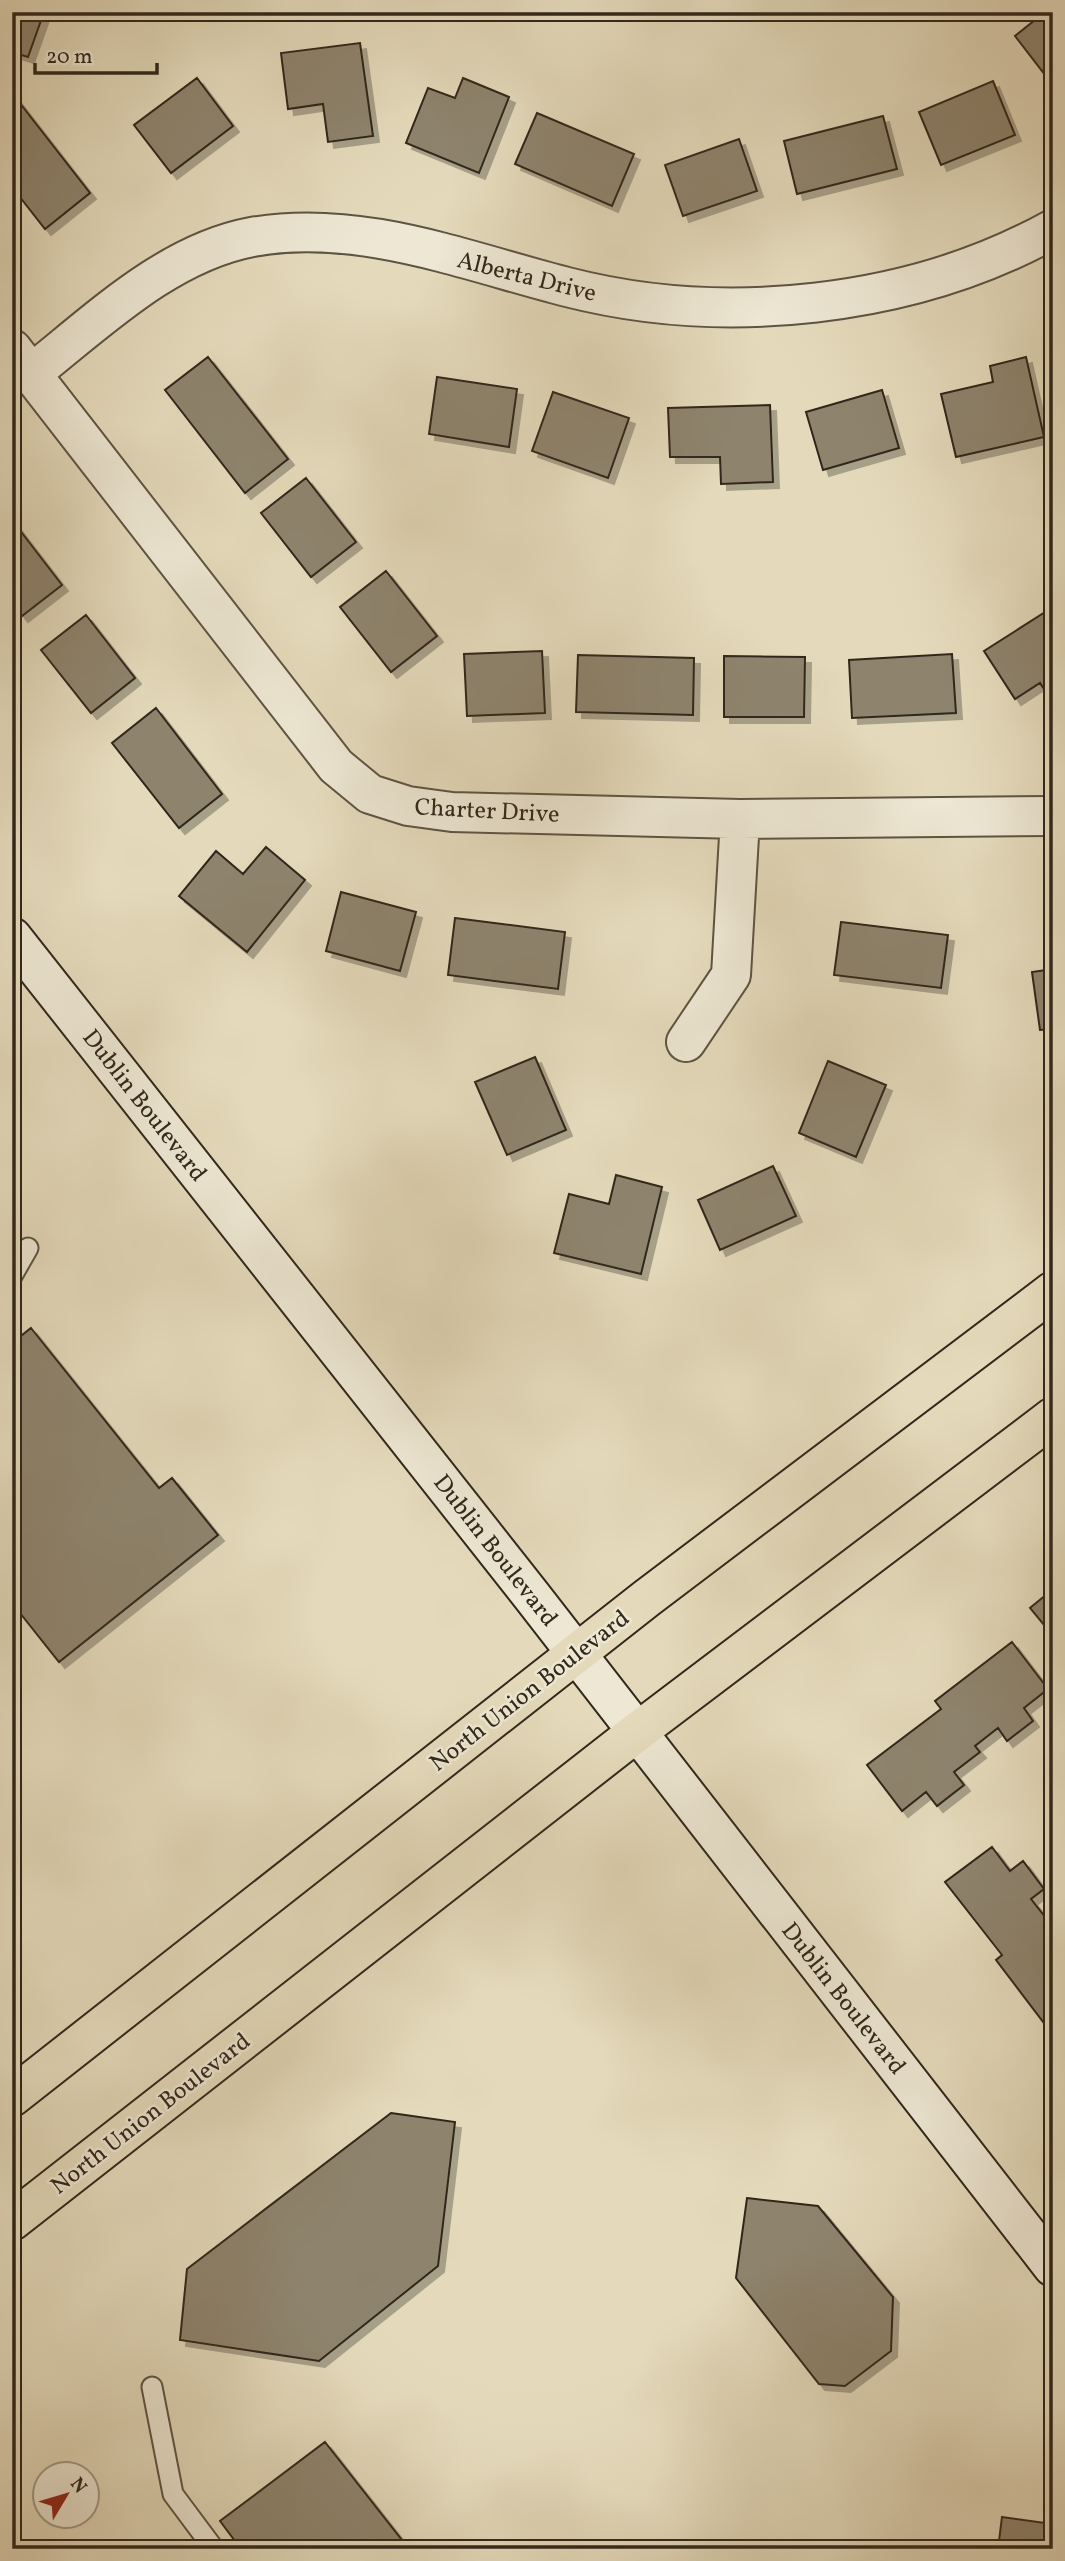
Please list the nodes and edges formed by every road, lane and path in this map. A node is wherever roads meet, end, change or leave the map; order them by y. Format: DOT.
graph roads {
  1 [pos="1053,229"];
  2 [pos="22,361"];
  3 [pos="1053,816"];
  4 [pos="740,819"];
  5 [pos="12,937"];
  6 [pos="686,1042"];
  7 [pos="28,1248"];
  8 [pos="12,1276"];
  9 [pos="1053,1291"];
  10 [pos="1053,1417"];
  11 [pos="576,1653"];
  12 [pos="637,1732"];
  13 [pos="12,2097"];
  14 [pos="12,2221"];
  15 [pos="1051,2261"];
  16 [pos="152,2386"];
  17 [pos="214,2549"];
  1 -- 2 [label="street, Alberta Drive"];
  2 -- 4 [label="street, Charter Drive"];
  3 -- 4 [label="street, Charter Drive"];
  4 -- 6 [label="street"];
  5 -- 11 [label="street, Dublin Boulevard"];
  7 -- 8 [label="lane"];
  9 -- 11 [label="main road, North Union Boulevard"];
  10 -- 12 [label="main road, North Union Boulevard"];
  11 -- 12 [label="street, Dublin Boulevard"];
  11 -- 13 [label="main road, North Union Boulevard"];
  12 -- 14 [label="main road, North Union Boulevard"];
  12 -- 15 [label="street, Dublin Boulevard"];
  16 -- 17 [label="lane"];
}
